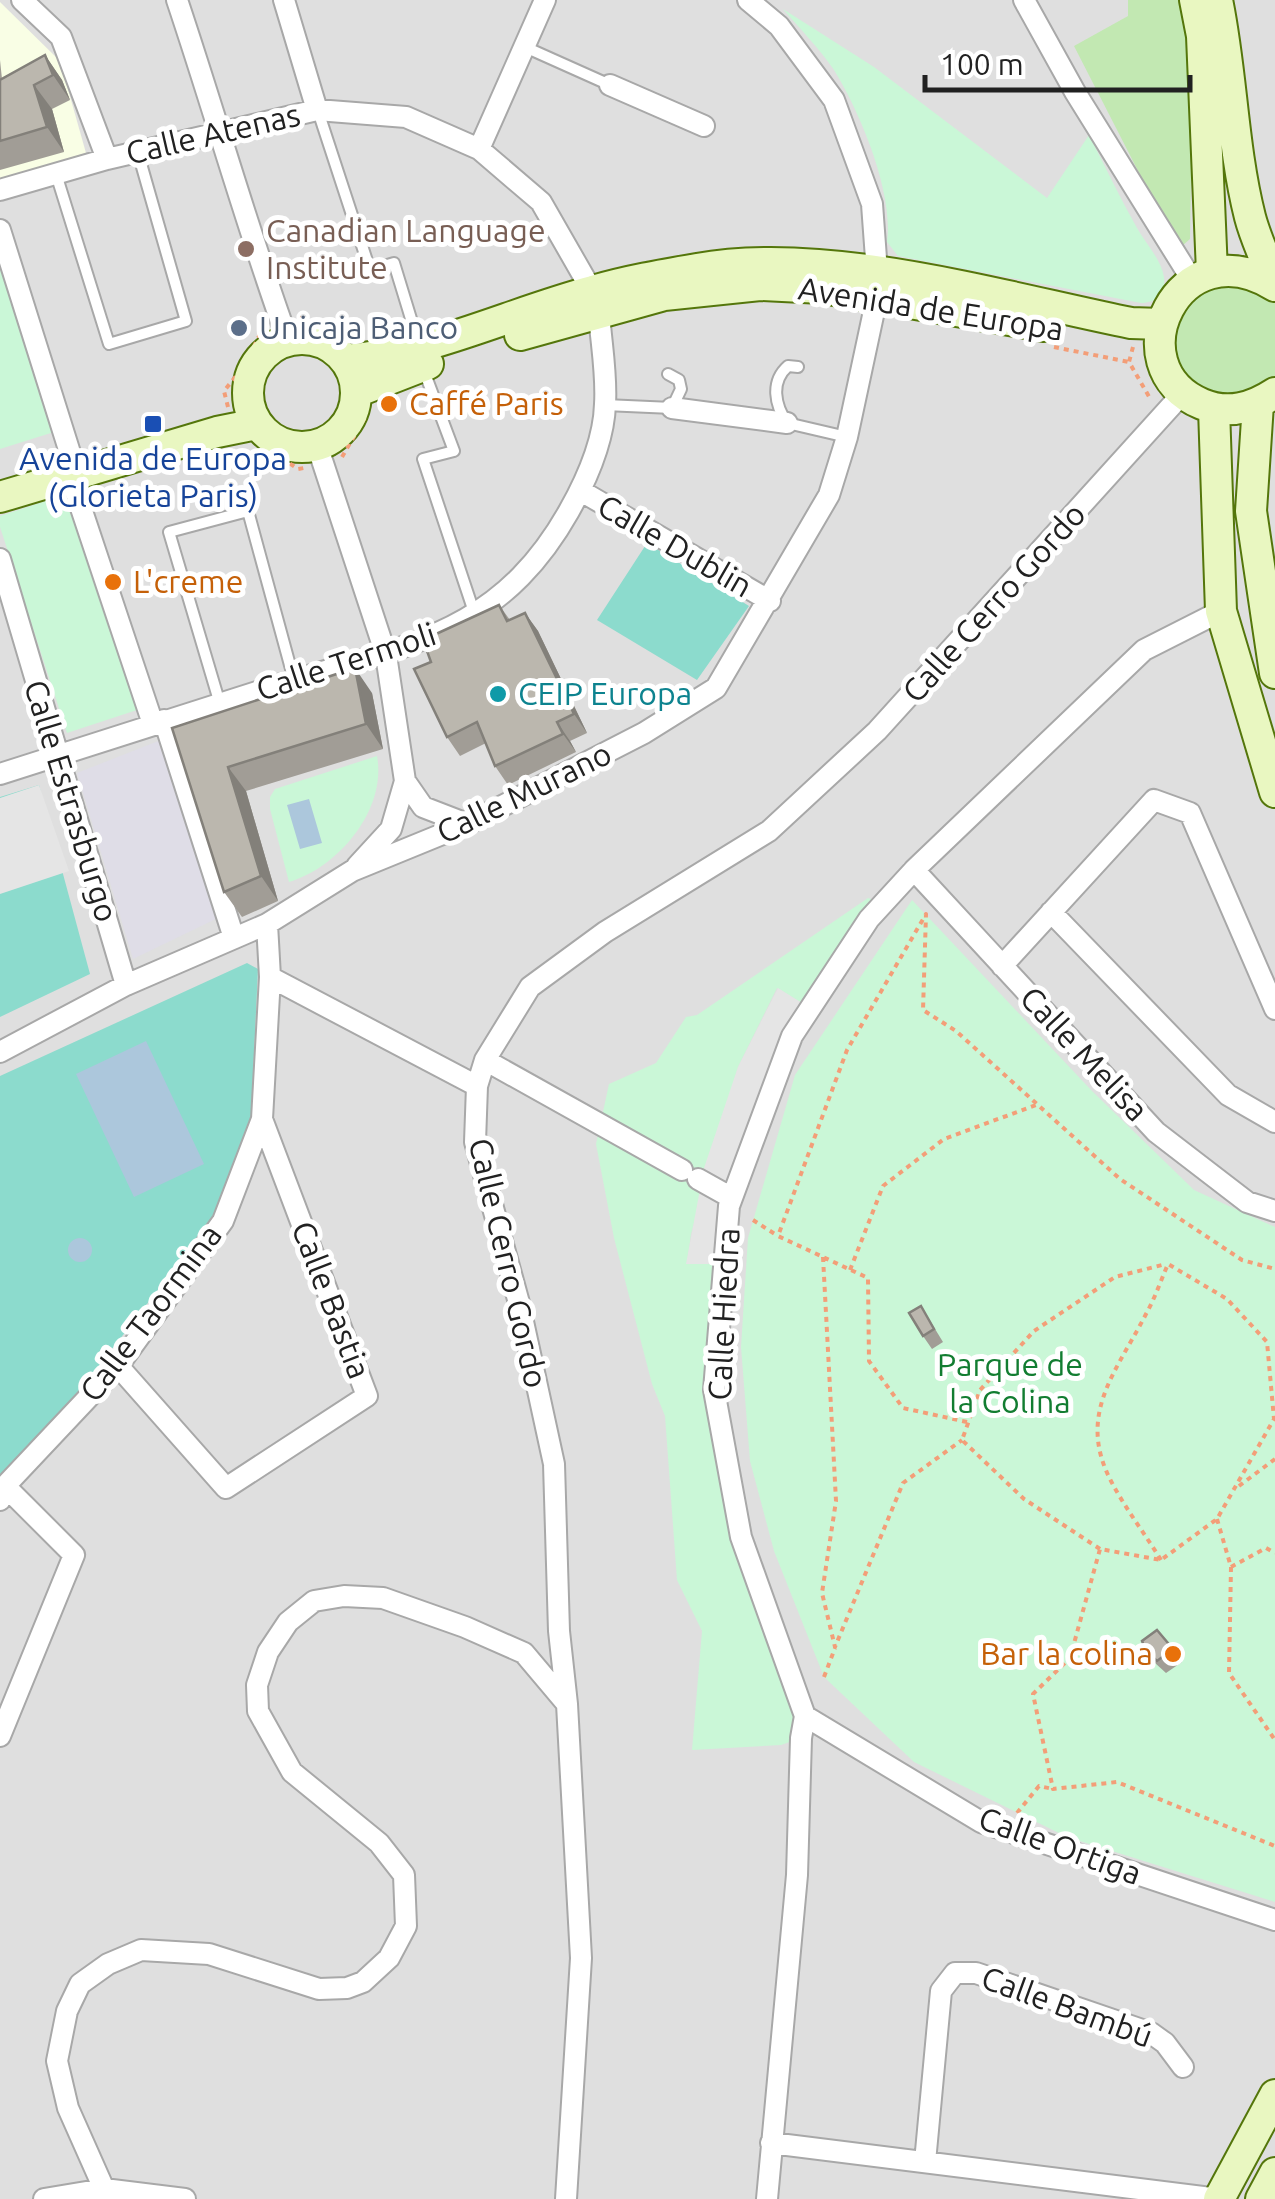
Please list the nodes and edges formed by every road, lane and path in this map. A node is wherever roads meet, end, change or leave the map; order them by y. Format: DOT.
graph roads {
  1 [pos="22,0"];
  2 [pos="177,0"];
  3 [pos="284,0"];
  4 [pos="545,0"];
  5 [pos="748,0"];
  6 [pos="1024,0"];
  7 [pos="1196,0"];
  8 [pos="1217,0"];
  9 [pos="524,46"];
  10 [pos="610,85"];
  11 [pos="317,110"];
  12 [pos="704,126"];
  13 [pos="221,132"];
  14 [pos="478,149"];
  15 [pos="138,152"];
  16 [pos="107,159"];
  17 [pos="56,174"];
  18 [pos="0,190"];
  19 [pos="0,230"];
  20 [pos="1202,276"];
  21 [pos="877,284"];
  22 [pos="1275,285"];
  23 [pos="596,302"];
  24 [pos="1161,335"];
  25 [pos="288,340"];
  26 [pos="421,356"];
  27 [pos="346,360"];
  28 [pos="798,367"];
  29 [pos="668,374"];
  30 [pos="356,392"];
  31 [pos="1183,393"];
  32 [pos="1266,399"];
  33 [pos="606,405"];
  34 [pos="672,408"];
  35 [pos="1214,409"];
  36 [pos="252,410"];
  37 [pos="787,423"];
  38 [pos="847,436"];
  39 [pos="317,446"];
  40 [pos="70,466"];
  41 [pos="0,478"];
  42 [pos="580,490"];
  43 [pos="0,497"];
  44 [pos="0,559"];
  45 [pos="770,601"];
  46 [pos="1221,611"];
  47 [pos="475,616"];
  48 [pos="386,656"];
  49 [pos="1275,673"];
  50 [pos="294,680"];
  51 [pos="220,704"];
  52 [pos="158,722"];
  53 [pos="57,756"];
  54 [pos="0,774"];
  55 [pos="404,781"];
  56 [pos="1275,792"];
  57 [pos="466,824"];
  58 [pos="914,870"];
  59 [pos="352,871"];
  60 [pos="1051,912"];
  61 [pos="267,924"];
  62 [pos="234,938"];
  63 [pos="1002,966"];
  64 [pos="270,977"];
  65 [pos="126,984"];
  66 [pos="1275,1010"];
  67 [pos="0,1052"];
  68 [pos="485,1060"];
  69 [pos="477,1086"];
  70 [pos="1037,1105"];
  71 [pos="262,1119"];
  72 [pos="1275,1122"];
  73 [pos="732,1198"];
  74 [pos="1275,1212"];
  75 [pos="753,1220"];
  76 [pos="778,1236"];
  77 [pos="823,1257"];
  78 [pos="1168,1264"];
  79 [pos="1275,1269"];
  80 [pos="850,1270"];
  81 [pos="118,1366"];
  82 [pos="967,1422"];
  83 [pos="962,1440"];
  84 [pos="1275,1458"];
  85 [pos="1234,1490"];
  86 [pos="3,1493"];
  87 [pos="1217,1519"];
  88 [pos="1100,1549"];
  89 [pos="1275,1553"];
  90 [pos="1162,1560"];
  91 [pos="1231,1567"];
  92 [pos="560,1631"];
  93 [pos="835,1647"];
  94 [pos="524,1653"];
  95 [pos="824,1676"];
  96 [pos="568,1704"];
  97 [pos="805,1716"];
  98 [pos="0,1736"];
  99 [pos="1275,1740"];
  100 [pos="1053,1789"];
  101 [pos="1017,1813"];
  102 [pos="1275,1846"];
  103 [pos="1275,1920"];
  104 [pos="1182,2066"];
  105 [pos="1275,2095"];
  106 [pos="771,2143"];
  107 [pos="925,2162"];
  108 [pos="104,2189"];
  109 [pos="44,2199"];
  110 [pos="185,2199"];
  111 [pos="566,2199"];
  112 [pos="767,2199"];
  113 [pos="1219,2199"];
  1 -- 16 [label="street"];
  2 -- 13 [label="street"];
  3 -- 11 [label="street"];
  4 -- 9 [label="street"];
  5 -- 21 [label="street, Calle Murano"];
  6 -- 20 [label="street"];
  7 -- 20 [label="main road"];
  8 -- 22 [label="main road"];
  9 -- 10 [label="lane"];
  9 -- 14 [label="street"];
  10 -- 12 [label="street"];
  11 -- 13 [label="street, Calle Atenas"];
  11 -- 14 [label="street, Calle Atenas"];
  11 -- 26 [label="lane"];
  13 -- 15 [label="street, Calle Atenas"];
  13 -- 25 [label="street"];
  14 -- 23 [label="street, Calle Atenas"];
  15 -- 16 [label="street, Calle Atenas"];
  15 -- 17 [label="lane"];
  16 -- 17 [label="street, Calle Atenas"];
  17 -- 18 [label="street, Calle Atenas"];
  19 -- 40 [label="street"];
  20 -- 22 [label="main road"];
  20 -- 24 [label="main road"];
  21 -- 23 [label="main road, Avenida de Europa"];
  21 -- 24 [label="main road, Avenida de Europa"];
  21 -- 38 [label="street, Calle Murano"];
  23 -- 26 [label="main road, Avenida de Europa"];
  23 -- 33 [label="street, Calle Termoli"];
  24 -- 31 [label="main road"];
  25 -- 27 [label="main road"];
  25 -- 36 [label="main road"];
  26 -- 27 [label="main road"];
  26 -- 30 [label="main road, Avenida de Europa"];
  26 -- 47 [label="lane"];
  27 -- 30 [label="main road"];
  28 -- 37 [label="lane"];
  29 -- 34 [label="lane"];
  30 -- 39 [label="main road"];
  31 -- 35 [label="main road"];
  31 -- 68 [label="street, Calle Cerro Gordo"];
  32 -- 35 [label="main road"];
  32 -- 49 [label="main road"];
  33 -- 34 [label="lane"];
  33 -- 42 [label="street, Calle Termoli"];
  34 -- 37 [label="street"];
  35 -- 46 [label="main road"];
  36 -- 39 [label="main road"];
  36 -- 40 [label="main road"];
  37 -- 38 [label="lane"];
  38 -- 45 [label="street, Calle Murano"];
  39 -- 48 [label="street"];
  40 -- 41 [label="main road"];
  40 -- 43 [label="main road"];
  40 -- 52 [label="street"];
  42 -- 45 [label="street, Calle Dublin"];
  42 -- 47 [label="street, Calle Termoli"];
  44 -- 53 [label="street, Calle Estrasburgo"];
  45 -- 57 [label="street, Calle Murano"];
  46 -- 56 [label="main road"];
  46 -- 58 [label="street, Calle Hiedra"];
  47 -- 48 [label="street, Calle Termoli"];
  48 -- 50 [label="street, Calle Termoli"];
  48 -- 55 [label="street"];
  50 -- 51 [label="street, Calle Termoli"];
  50 -- 51 [label="lane"];
  51 -- 52 [label="street, Calle Termoli"];
  52 -- 53 [label="street, Calle Termoli"];
  52 -- 62 [label="street"];
  53 -- 54 [label="street, Calle Termoli"];
  53 -- 65 [label="street, Calle Estrasburgo"];
  55 -- 57 [label="street"];
  55 -- 59 [label="street"];
  57 -- 59 [label="street, Calle Murano"];
  58 -- 63 [label="street, Calle Melisa"];
  58 -- 73 [label="street, Calle Hiedra"];
  59 -- 61 [label="street, Calle Murano"];
  60 -- 63 [label="street"];
  60 -- 66 [label="street"];
  60 -- 72 [label="street"];
  61 -- 62 [label="street, Calle Murano"];
  61 -- 64 [label="street, Calle Taormina"];
  62 -- 65 [label="street, Calle Murano"];
  63 -- 74 [label="street, Calle Melisa"];
  64 -- 69 [label="street"];
  64 -- 71 [label="street, Calle Taormina"];
  65 -- 67 [label="street, Calle Murano"];
  68 -- 69 [label="street, Calle Cerro Gordo"];
  68 -- 73 [label="street"];
  69 -- 92 [label="street, Calle Cerro Gordo"];
  70 -- 76 [label="path"];
  70 -- 79 [label="path"];
  70 -- 80 [label="path"];
  71 -- 81 [label="street, Calle Taormina"];
  71 -- 81 [label="street, Calle Bastia"];
  73 -- 97 [label="street, Calle Hiedra"];
  75 -- 76 [label="path"];
  76 -- 77 [label="path"];
  77 -- 80 [label="path"];
  77 -- 93 [label="path"];
  78 -- 82 [label="path"];
  78 -- 85 [label="path"];
  78 -- 90 [label="path"];
  80 -- 82 [label="path"];
  81 -- 86 [label="street, Calle Taormina"];
  82 -- 83 [label="path"];
  83 -- 88 [label="path"];
  83 -- 93 [label="path"];
  84 -- 85 [label="path"];
  85 -- 87 [label="path"];
  86 -- 98 [label="street"];
  87 -- 90 [label="path"];
  87 -- 91 [label="path"];
  88 -- 90 [label="path"];
  88 -- 100 [label="path"];
  89 -- 91 [label="path"];
  91 -- 99 [label="path"];
  92 -- 94 [label="street"];
  92 -- 96 [label="street, Calle Cerro Gordo"];
  93 -- 95 [label="path"];
  94 -- 96 [label="street"];
  94 -- 108 [label="street"];
  96 -- 111 [label="street, Calle Cerro Gordo"];
  97 -- 103 [label="street, Calle Ortiga"];
  97 -- 106 [label="street, Calle Hiedra"];
  100 -- 101 [label="path"];
  100 -- 102 [label="path"];
  104 -- 107 [label="street, Calle Bambú"];
  105 -- 113 [label="main road"];
  106 -- 107 [label="street"];
  106 -- 112 [label="street, Calle Hiedra"];
  107 -- 113 [label="street"];
  108 -- 109 [label="street"];
  108 -- 110 [label="street"];
}
